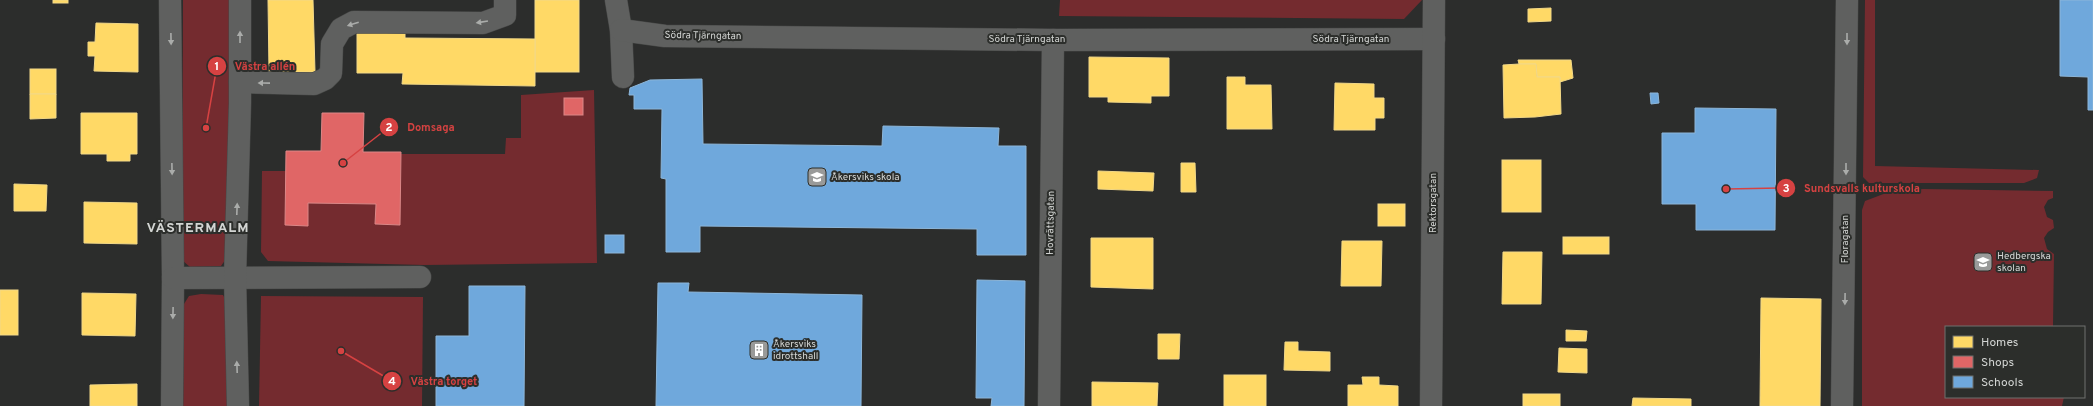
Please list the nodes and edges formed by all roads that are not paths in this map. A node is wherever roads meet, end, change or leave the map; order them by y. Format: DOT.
graph roads {
  1 [pos="170,0"];
  2 [pos="240,0"];
  3 [pos="505,0"];
  4 [pos="616,0"];
  5 [pos="1434,0"];
  6 [pos="1847,0"];
  7 [pos="621,30"];
  8 [pos="1434,39"];
  9 [pos="1053,40"];
  10 [pos="622,77"];
  11 [pos="240,82"];
  12 [pos="235,277"];
  13 [pos="420,277"];
  14 [pos="174,278"];
  15 [pos="172,406"];
  16 [pos="238,406"];
  17 [pos="1049,406"];
  18 [pos="1431,406"];
  19 [pos="1842,406"];
  1 -- 14 [label="street, one-way"];
  11 -- 2 [label="street, one-way"];
  3 -- 11 [label="street, one-way"];
  4 -- 7 [label="street"];
  5 -- 8 [label="street, Rektorsgatan"];
  6 -- 19 [label="street, Floragatan, one-way"];
  7 -- 9 [label="street, Södra Tjärngatan"];
  7 -- 10 [label="street"];
  8 -- 9 [label="street, Södra Tjärngatan"];
  8 -- 18 [label="street, Rektorsgatan"];
  9 -- 17 [label="street, Hovrättsgatan"];
  12 -- 11 [label="street, one-way"];
  12 -- 13 [label="street"];
  12 -- 14 [label="street"];
  16 -- 12 [label="street, one-way"];
  14 -- 15 [label="street, one-way"];
}
